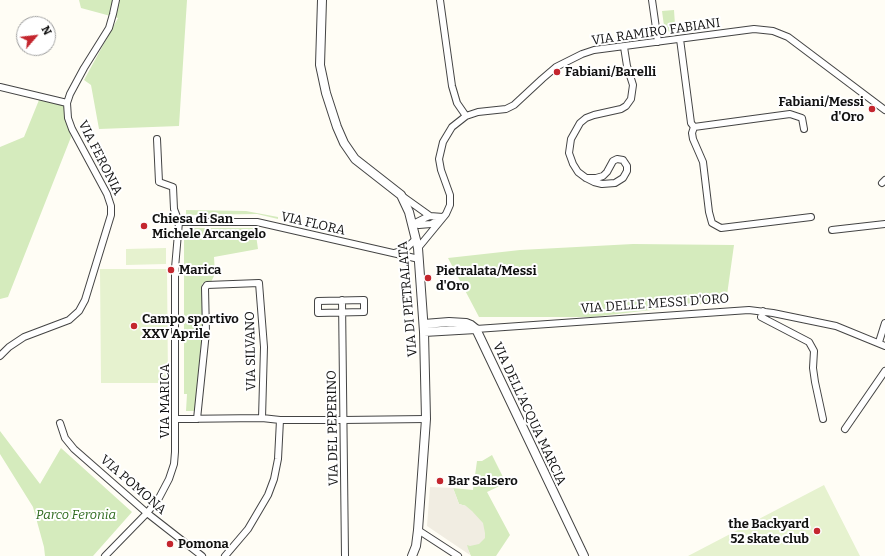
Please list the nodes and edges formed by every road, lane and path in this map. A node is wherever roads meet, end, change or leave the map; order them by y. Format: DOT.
graph roads {
  1 [pos="116,0"];
  2 [pos="322,0"];
  3 [pos="440,0"];
  4 [pos="652,0"];
  5 [pos="680,39"];
  6 [pos="658,42"];
  7 [pos="624,47"];
  8 [pos="0,87"];
  9 [pos="67,103"];
  10 [pos="885,110"];
  11 [pos="466,116"];
  12 [pos="694,128"];
  13 [pos="804,129"];
  14 [pos="157,138"];
  15 [pos="586,178"];
  16 [pos="400,195"];
  17 [pos="430,216"];
  18 [pos="443,217"];
  19 [pos="811,217"];
  20 [pos="179,222"];
  21 [pos="413,224"];
  22 [pos="885,224"];
  23 [pos="832,230"];
  24 [pos="417,244"];
  25 [pos="393,253"];
  26 [pos="419,259"];
  27 [pos="342,300"];
  28 [pos="763,311"];
  29 [pos="342,312"];
  30 [pos="885,323"];
  31 [pos="424,328"];
  32 [pos="476,329"];
  33 [pos="879,342"];
  34 [pos="885,346"];
  35 [pos="0,356"];
  36 [pos="885,371"];
  37 [pos="262,418"];
  38 [pos="176,419"];
  39 [pos="197,419"];
  40 [pos="426,419"];
  41 [pos="280,420"];
  42 [pos="343,420"];
  43 [pos="823,420"];
  44 [pos="60,423"];
  45 [pos="845,429"];
  46 [pos="147,513"];
  47 [pos="418,530"];
  48 [pos="106,556"];
  49 [pos="202,556"];
  50 [pos="225,556"];
  51 [pos="345,556"];
  52 [pos="412,556"];
  53 [pos="458,556"];
  54 [pos="584,556"];
  1 -- 9 [label="street"];
  2 -- 16 [label="street, VIA DI PIETRALATA"];
  3 -- 11 [label="street"];
  4 -- 6 [label="street"];
  5 -- 6 [label="street, VIA RAMIRO FABIANI"];
  5 -- 10 [label="street, VIA RAMIRO FABIANI"];
  5 -- 12 [label="street"];
  6 -- 7 [label="street, VIA RAMIRO FABIANI"];
  7 -- 11 [label="street, VIA RAMIRO FABIANI"];
  7 -- 15 [label="street"];
  8 -- 9 [label="street"];
  9 -- 35 [label="street, VIA FERONIA"];
  11 -- 18 [label="street, VIA RAMIRO FABIANI"];
  12 -- 13 [label="street"];
  12 -- 19 [label="street"];
  14 -- 20 [label="street"];
  15 -- 15 [label="street"];
  16 -- 17 [label="street"];
  16 -- 21 [label="street, VIA DI PIETRALATA"];
  17 -- 18 [label="street"];
  17 -- 21 [label="street"];
  18 -- 21 [label="street"];
  18 -- 24 [label="street, VIA RAMIRO FABIANI"];
  20 -- 25 [label="street, VIA FLORA"];
  20 -- 38 [label="street, VIA MARICA"];
  21 -- 24 [label="street, VIA DI PIETRALATA"];
  22 -- 23 [label="street"];
  24 -- 25 [label="street"];
  24 -- 26 [label="street, VIA DI PIETRALATA"];
  25 -- 26 [label="street, VIA FLORA"];
  26 -- 31 [label="street, VIA DI PIETRALATA"];
  27 -- 29 [label="street, VIA DEL PEPERINO"];
  27 -- 29 [label="street"];
  27 -- 29 [label="street"];
  28 -- 32 [label="street, VIA DELLE MESSI D'ORO"];
  28 -- 33 [label="street, VIA DELLE MESSI D'ORO"];
  28 -- 43 [label="street"];
  29 -- 42 [label="street, VIA DEL PEPERINO"];
  30 -- 33 [label="street"];
  31 -- 32 [label="street"];
  31 -- 40 [label="street, VIA DI PIETRALATA"];
  32 -- 54 [label="street, VIA DELL'ACQUA MARCIA"];
  33 -- 34 [label="street, VIA DELLE MESSI D'ORO"];
  36 -- 45 [label="street"];
  37 -- 39 [label="street"];
  37 -- 39 [label="street, VIA SILVANO"];
  37 -- 41 [label="street"];
  38 -- 39 [label="street"];
  38 -- 46 [label="street, VIA MARICA"];
  40 -- 42 [label="street"];
  40 -- 47 [label="street, VIA DI PIETRALATA"];
  41 -- 42 [label="street"];
  41 -- 50 [label="street"];
  42 -- 51 [label="street, VIA DEL PEPERINO"];
  44 -- 46 [label="street, VIA POMONA"];
  46 -- 48 [label="street, VIA MARICA"];
  46 -- 49 [label="street, VIA POMONA"];
  47 -- 52 [label="street, VIA DI PIETRALATA"];
  47 -- 53 [label="street"];
}
